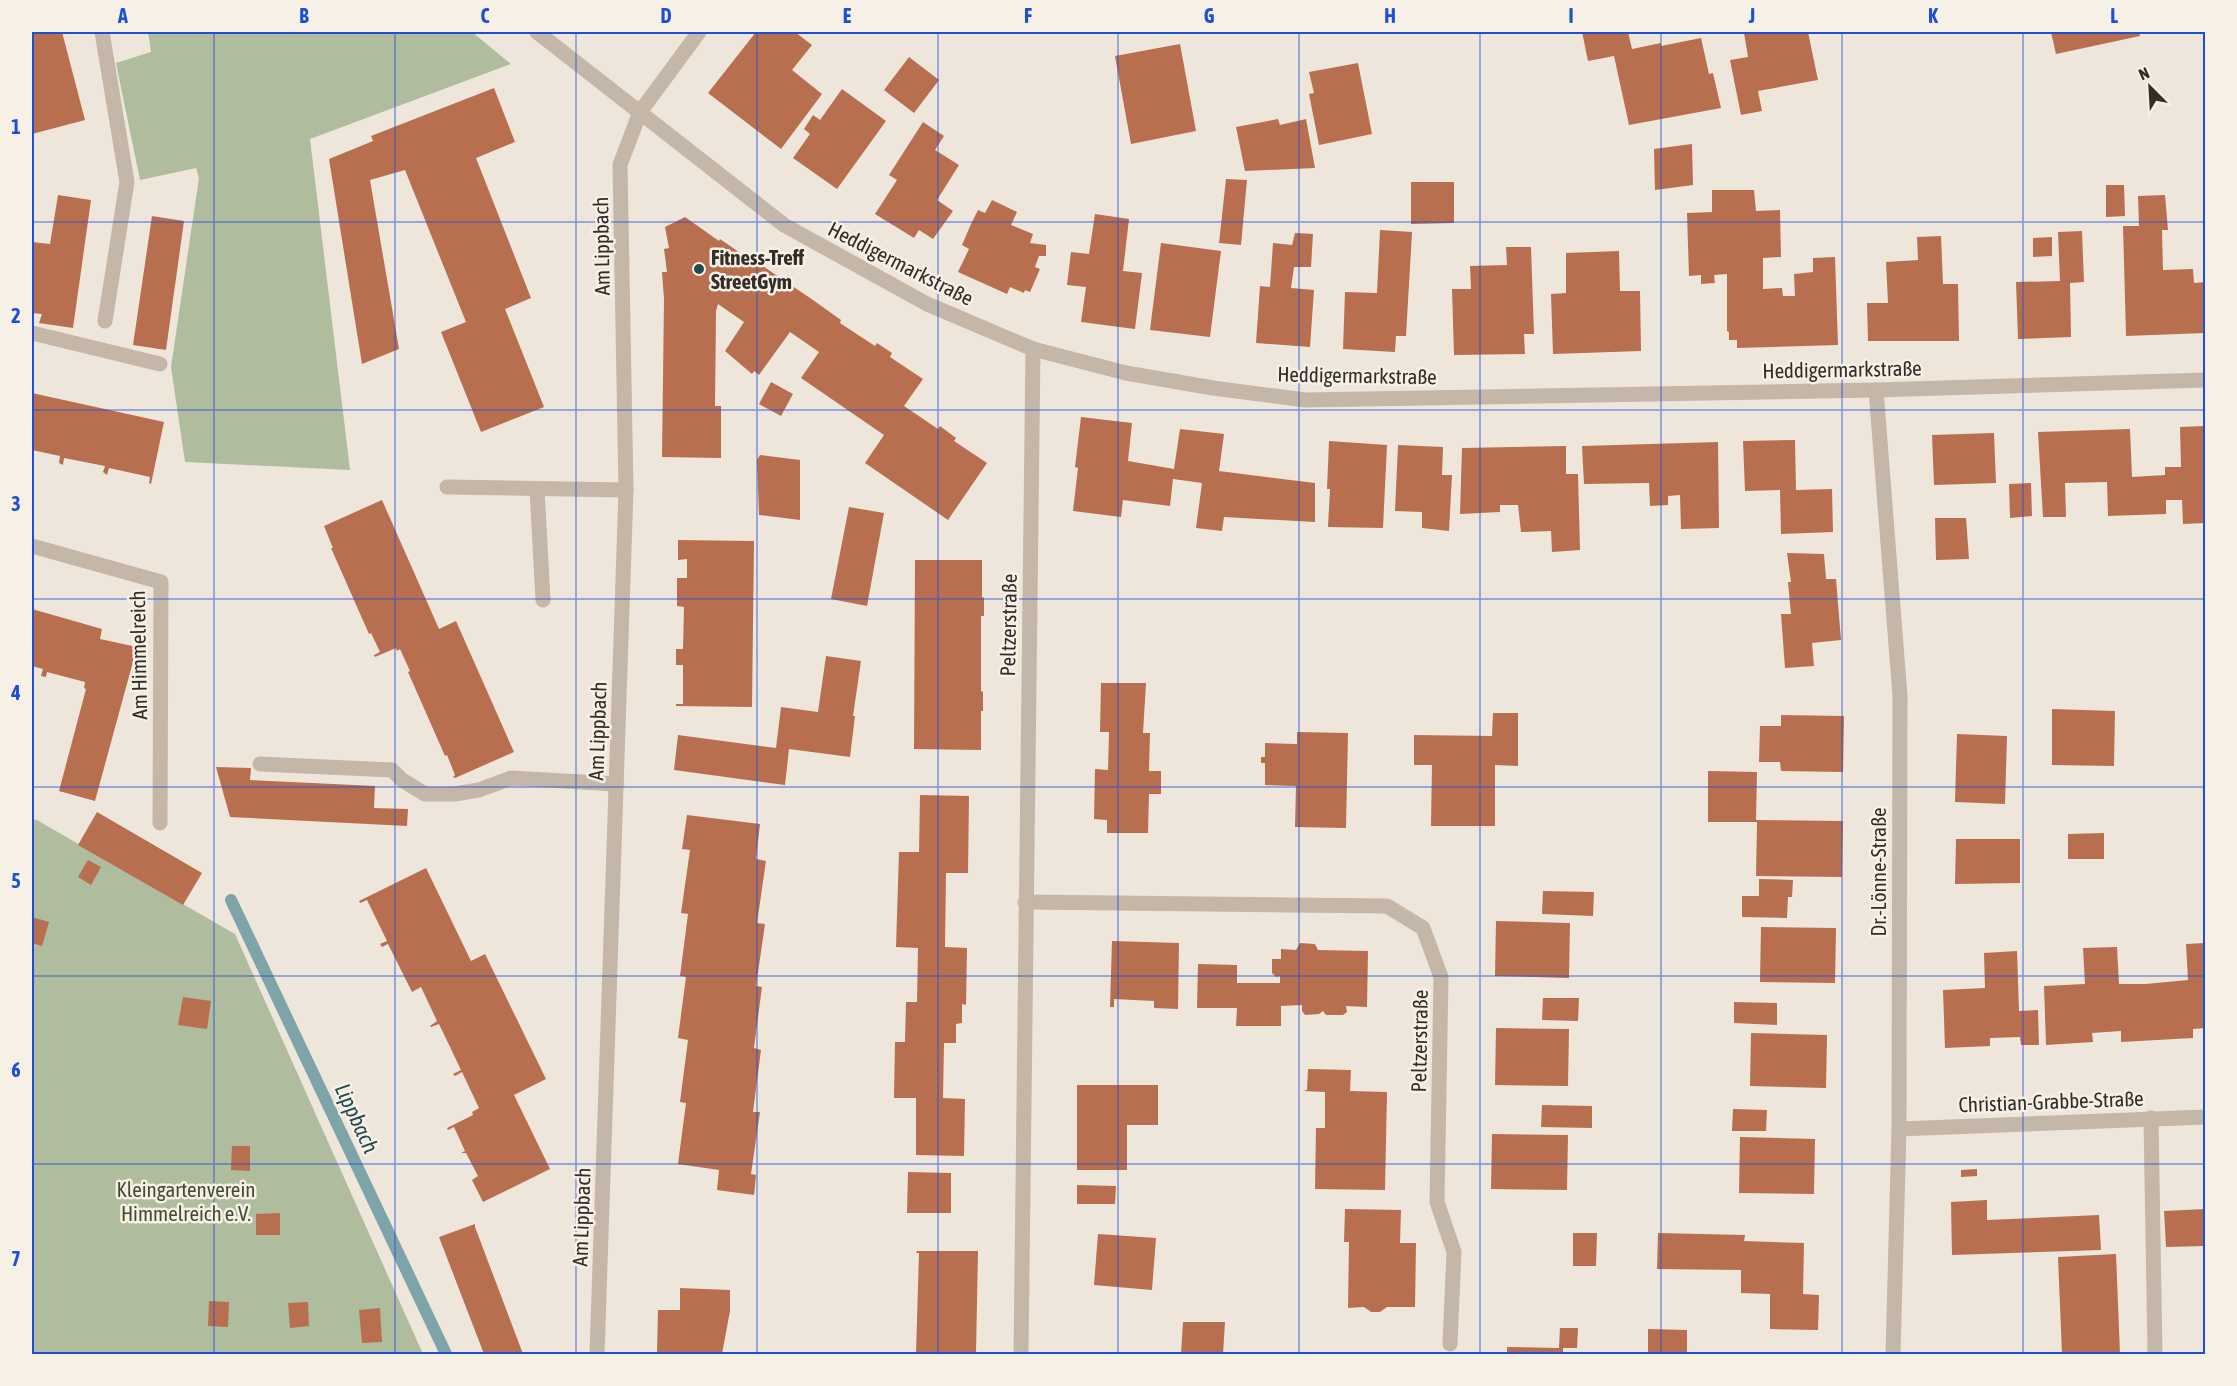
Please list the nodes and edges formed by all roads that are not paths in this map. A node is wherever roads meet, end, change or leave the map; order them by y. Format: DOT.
graph roads {
  1 [pos="102,32"];
  2 [pos="537,32"];
  3 [pos="699,32"];
  4 [pos="640,112"];
  5 [pos="105,321"];
  6 [pos="32,333"];
  7 [pos="1033,349"];
  8 [pos="160,363"];
  9 [pos="2205,380"];
  10 [pos="1876,390"];
  11 [pos="447,487"];
  12 [pos="537,489"];
  13 [pos="626,490"];
  14 [pos="32,546"];
  15 [pos="543,600"];
  16 [pos="260,764"];
  17 [pos="617,784"];
  18 [pos="160,823"];
  19 [pos="1025,902"];
  20 [pos="2205,1117"];
  21 [pos="2151,1118"];
  22 [pos="1899,1129"];
  23 [pos="1450,1344"];
  24 [pos="597,1354"];
  25 [pos="1021,1354"];
  26 [pos="1893,1354"];
  27 [pos="2155,1354"];
  1 -- 5 [label="street"];
  2 -- 4 [label="street, Heddigermarkstraße"];
  3 -- 4 [label="street, Am Lippbach"];
  4 -- 7 [label="street, Heddigermarkstraße"];
  4 -- 13 [label="street, Am Lippbach"];
  6 -- 8 [label="street"];
  7 -- 10 [label="street, Heddigermarkstraße"];
  7 -- 19 [label="street, Peltzerstraße"];
  9 -- 10 [label="street, Heddigermarkstraße"];
  10 -- 22 [label="street, Dr.-Lönne-Straße"];
  11 -- 12 [label="street"];
  12 -- 13 [label="street"];
  12 -- 15 [label="street"];
  13 -- 17 [label="street, Am Lippbach"];
  14 -- 18 [label="street, Am Himmelreich"];
  16 -- 17 [label="street"];
  17 -- 24 [label="street, Am Lippbach"];
  19 -- 23 [label="street, Peltzerstraße"];
  19 -- 25 [label="street, Peltzerstraße"];
  20 -- 21 [label="street, Christian-Grabbe-Straße"];
  21 -- 22 [label="street, Christian-Grabbe-Straße"];
  21 -- 27 [label="street"];
  22 -- 26 [label="street, Dr.-Lönne-Straße"];
}
